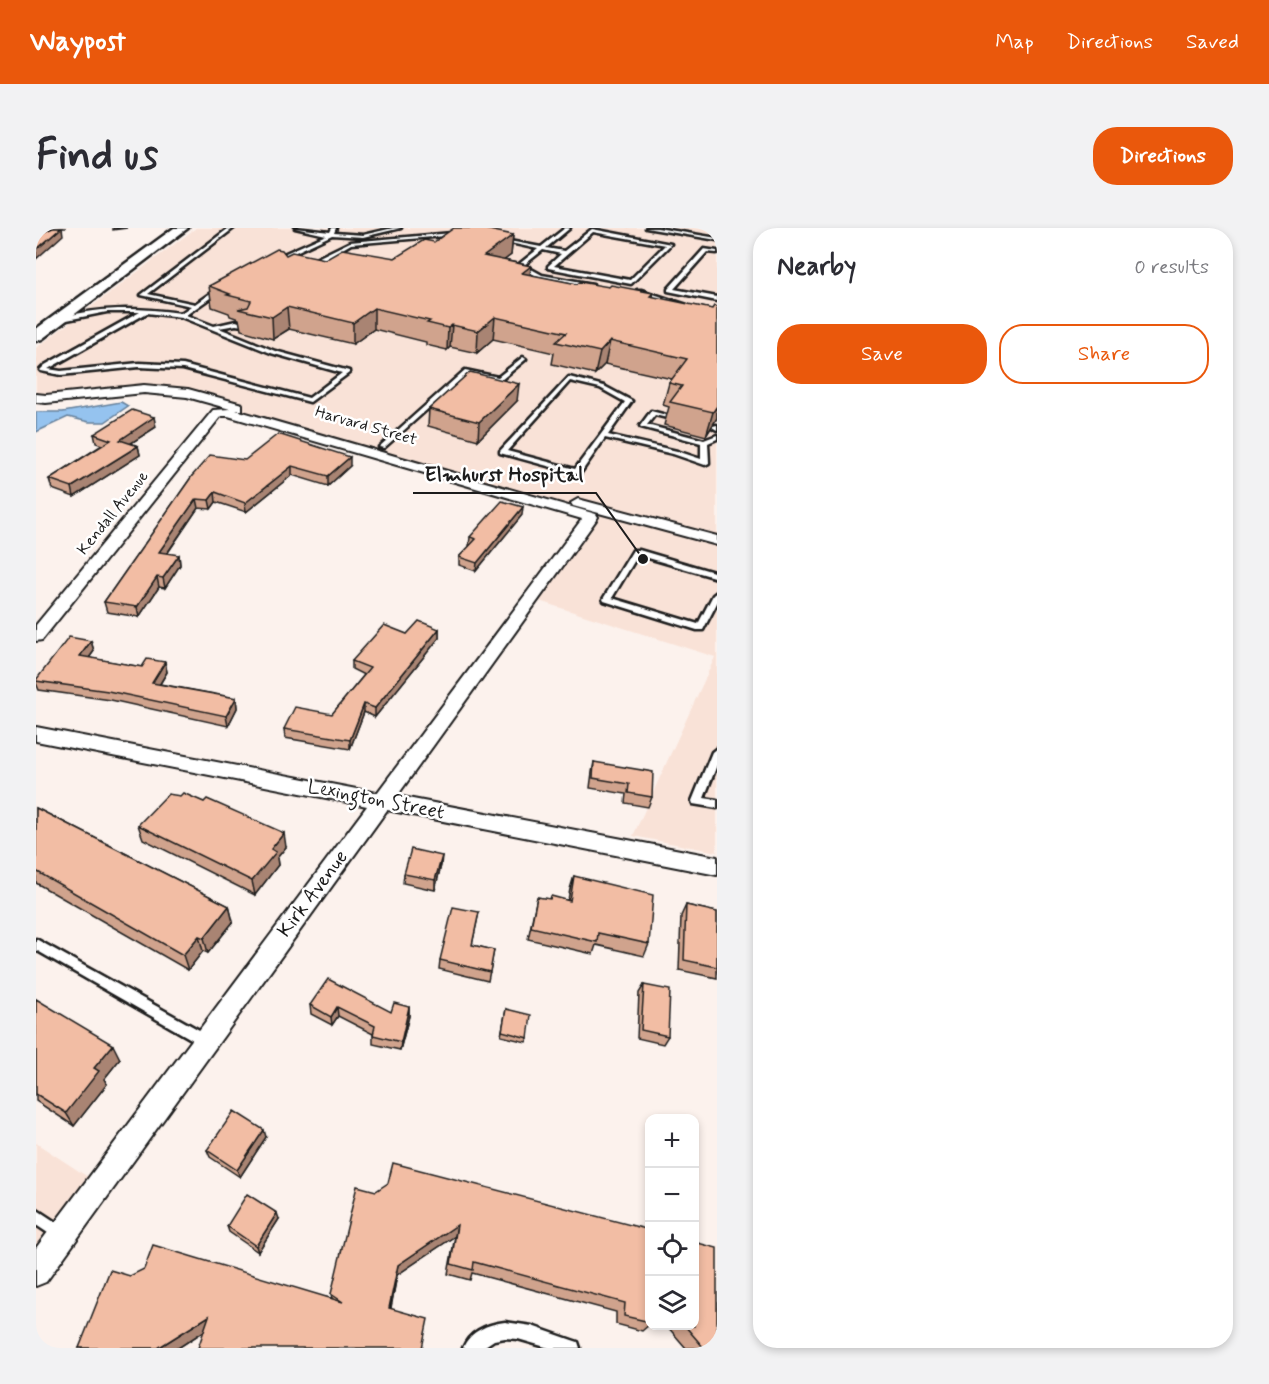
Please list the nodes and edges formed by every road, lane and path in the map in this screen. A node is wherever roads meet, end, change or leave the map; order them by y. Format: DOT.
graph roads {
  1 [pos="182,228"];
  2 [pos="232,228"];
  3 [pos="297,228"];
  4 [pos="335,228"];
  5 [pos="399,228"];
  6 [pos="447,228"];
  7 [pos="568,228"];
  8 [pos="625,228"];
  9 [pos="648,228"];
  10 [pos="696,228"];
  11 [pos="331,234"];
  12 [pos="452,234"];
  13 [pos="460,234"];
  14 [pos="691,234"];
  15 [pos="619,235"];
  16 [pos="491,239"];
  17 [pos="717,239"];
  18 [pos="435,245"];
  19 [pos="543,249"];
  20 [pos="717,252"];
  21 [pos="565,253"];
  22 [pos="327,256"];
  23 [pos="279,258"];
  24 [pos="288,261"];
  25 [pos="350,261"];
  26 [pos="271,262"];
  27 [pos="305,264"];
  28 [pos="521,265"];
  29 [pos="514,272"];
  30 [pos="576,272"];
  31 [pos="531,280"];
  32 [pos="566,281"];
  33 [pos="225,286"];
  34 [pos="602,288"];
  35 [pos="636,291"];
  36 [pos="98,298"];
  37 [pos="717,299"];
  38 [pos="193,305"];
  39 [pos="685,305"];
  40 [pos="696,307"];
  41 [pos="115,308"];
  42 [pos="675,309"];
  43 [pos="146,310"];
  44 [pos="182,315"];
  45 [pos="57,321"];
  46 [pos="247,326"];
  47 [pos="216,327"];
  48 [pos="36,336"];
  49 [pos="523,359"];
  50 [pos="36,398"];
  51 [pos="217,413"];
  52 [pos="667,416"];
  53 [pos="604,436"];
  54 [pos="717,437"];
  55 [pos="704,442"];
  56 [pos="382,447"];
  57 [pos="705,463"];
  58 [pos="717,466"];
  59 [pos="591,517"];
  60 [pos="717,541"];
  61 [pos="717,576"];
  62 [pos="717,595"];
  63 [pos="36,636"];
  64 [pos="36,734"];
  65 [pos="717,752"];
  66 [pos="382,801"];
  67 [pos="717,804"];
  68 [pos="717,866"];
  69 [pos="36,944"];
  70 [pos="205,1040"];
  71 [pos="36,1216"];
  72 [pos="63,1236"];
  73 [pos="36,1272"];
  74 [pos="471,1348"];
  75 [pos="572,1348"];
  1 -- 36 [label="main road"];
  2 -- 38 [label="lane"];
  3 -- 11 [label="lane"];
  4 -- 11 [label="lane"];
  5 -- 11 [label="lane"];
  6 -- 12 [label="lane"];
  7 -- 19 [label="lane"];
  8 -- 15 [label="lane"];
  9 -- 14 [label="lane"];
  10 -- 14 [label="lane"];
  11 -- 23 [label="lane"];
  12 -- 13 [label="lane"];
  12 -- 18 [label="lane"];
  12 -- 22 [label="lane"];
  14 -- 17 [label="lane"];
  15 -- 21 [label="lane"];
  15 -- 30 [label="lane"];
  16 -- 19 [label="lane"];
  19 -- 21 [label="lane"];
  19 -- 28 [label="lane"];
  20 -- 37 [label="lane"];
  21 -- 30 [label="lane"];
  22 -- 25 [label="lane"];
  22 -- 27 [label="lane"];
  23 -- 24 [label="lane"];
  23 -- 26 [label="lane"];
  28 -- 29 [label="lane"];
  28 -- 32 [label="lane"];
  30 -- 32 [label="lane"];
  31 -- 32 [label="lane"];
  32 -- 34 [label="lane"];
  33 -- 38 [label="lane"];
  35 -- 39 [label="lane"];
  36 -- 41 [label="lane"];
  36 -- 45 [label="main road"];
  38 -- 44 [label="lane"];
  39 -- 40 [label="lane"];
  39 -- 42 [label="lane"];
  41 -- 43 [label="lane"];
  41 -- 45 [label="lane"];
  43 -- 44 [label="lane"];
  43 -- 47 [label="lane"];
  44 -- 47 [label="lane"];
  45 -- 48 [label="main road"];
  46 -- 47 [label="lane"];
  49 -- 56 [label="lane"];
  50 -- 56 [label="street, Harvard Street"];
  51 -- 59 [label="street, Harvard Street"];
  51 -- 63 [label="street, Kendall Avenue"];
  52 -- 55 [label="lane"];
  53 -- 53 [label="lane"];
  53 -- 57 [label="lane"];
  54 -- 55 [label="lane"];
  55 -- 57 [label="lane"];
  56 -- 60 [label="street, Harvard Street"];
  57 -- 58 [label="lane"];
  59 -- 66 [label="street, Kirk Avenue"];
  61 -- 62 [label="lane"];
  64 -- 66 [label="street, Lexington Street"];
  65 -- 67 [label="lane"];
  66 -- 68 [label="street, Lexington Street"];
  66 -- 70 [label="street, Kirk Avenue"];
  69 -- 70 [label="lane"];
  70 -- 72 [label="street, Kirk Avenue"];
  71 -- 72 [label="lane"];
  72 -- 73 [label="street, Kirk Avenue"];
  74 -- 75 [label="lane"];
}
